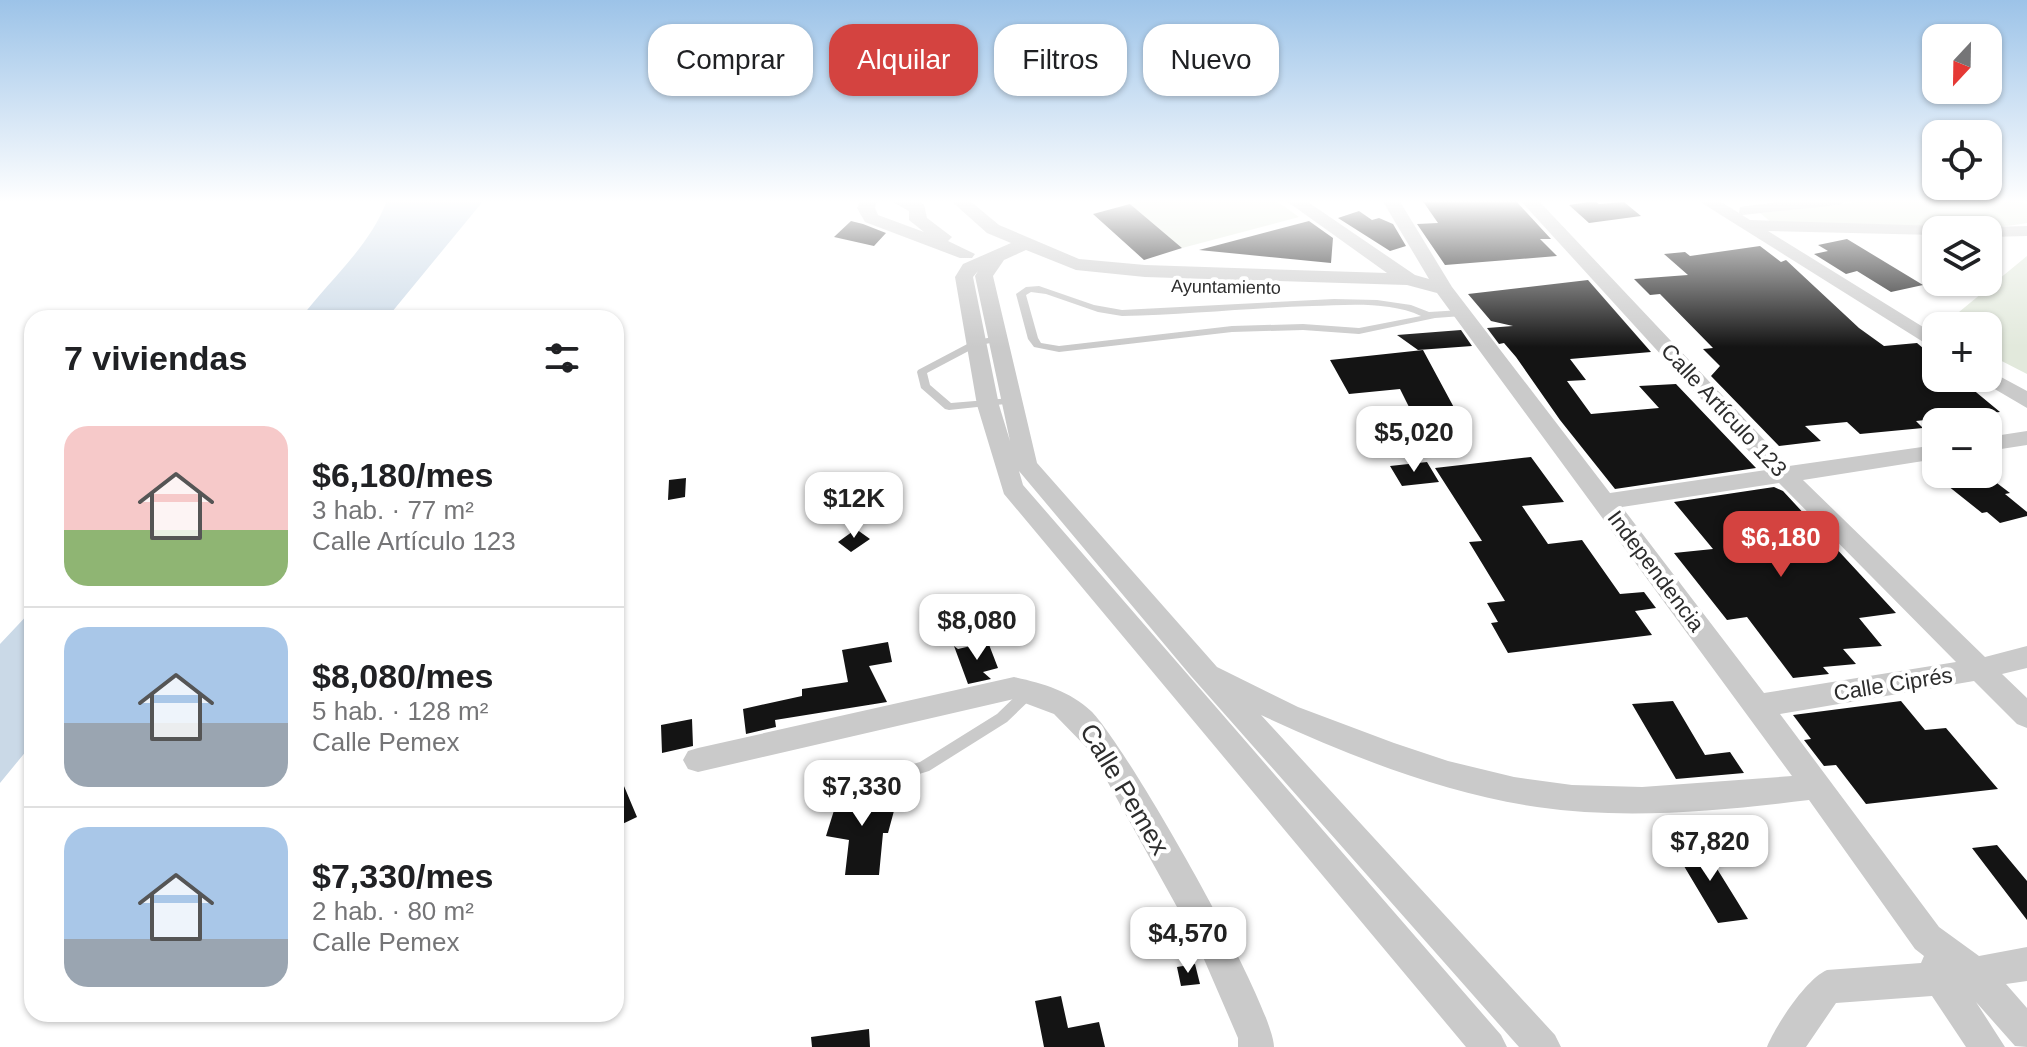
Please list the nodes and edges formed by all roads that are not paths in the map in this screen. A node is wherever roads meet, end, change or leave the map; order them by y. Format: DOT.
graph roads {
  1 [pos="952,249"];
  2 [pos="959,249"];
  3 [pos="1015,249"];
  4 [pos="1037,249"];
  5 [pos="1365,249"];
  6 [pos="1421,249"];
  7 [pos="1574,249"];
  8 [pos="1785,249"];
  9 [pos="966,254"];
  10 [pos="1001,256"];
  11 [pos="1408,279"];
  12 [pos="1289,295"];
  13 [pos="1452,300"];
  14 [pos="1119,313"];
  15 [pos="1430,315"];
  16 [pos="1922,335"];
  17 [pos="1120,340"];
  18 [pos="987,341"];
  19 [pos="2002,385"];
  20 [pos="2027,401"];
  21 [pos="999,403"];
  22 [pos="2027,438"];
  23 [pos="2002,442"];
  24 [pos="1922,454"];
  25 [pos="1784,475"];
  26 [pos="1604,502"];
  27 [pos="2027,657"];
  28 [pos="1201,668"];
  29 [pos="1980,669"];
  30 [pos="1030,691"];
  31 [pos="1758,706"];
  32 [pos="2027,716"];
  33 [pos="698,760"];
  34 [pos="870,783"];
  35 [pos="1817,786"];
  36 [pos="1927,938"];
  37 [pos="2027,964"];
  38 [pos="1973,972"];
  39 [pos="1940,979"];
  40 [pos="2027,1034"];
  41 [pos="1256,1047"];
  42 [pos="1489,1047"];
  43 [pos="1543,1047"];
  44 [pos="1785,1047"];
  45 [pos="1987,1047"];
  1 -- 9 [label="street"];
  2 -- 9 [label="street"];
  3 -- 10 [label="street"];
  4 -- 11 [label="street, Ayuntamiento"];
  5 -- 11 [label="street"];
  6 -- 13 [label="street, Independencia"];
  7 -- 25 [label="street, Calle Artículo 123"];
  8 -- 16 [label="street"];
  9 -- 10 [label="street, Ayuntamiento"];
  10 -- 12 [label="street, Ayuntamiento"];
  10 -- 18 [label="street"];
  11 -- 13 [label="street, Ayuntamiento"];
  12 -- 13 [label="street, Ayuntamiento"];
  12 -- 14 [label="lane"];
  12 -- 15 [label="lane"];
  13 -- 15 [label="lane"];
  13 -- 26 [label="street, Independencia"];
  14 -- 17 [label="lane"];
  14 -- 17 [label="lane"];
  15 -- 17 [label="lane"];
  18 -- 21 [label="street"];
  18 -- 21 [label="lane"];
  19 -- 20 [label="street"];
  21 -- 28 [label="street"];
  21 -- 42 [label="street"];
  22 -- 23 [label="street"];
  24 -- 25 [label="street"];
  25 -- 26 [label="street"];
  25 -- 29 [label="street, Calle Artículo 123"];
  26 -- 31 [label="street, Independencia"];
  27 -- 29 [label="street, Calle Ciprés"];
  28 -- 35 [label="street"];
  28 -- 43 [label="street"];
  29 -- 31 [label="street, Calle Ciprés"];
  29 -- 32 [label="street, Calle Artículo 123"];
  30 -- 33 [label="street, Calle Pemex"];
  30 -- 34 [label="lane"];
  30 -- 41 [label="street, Calle Pemex"];
  31 -- 35 [label="street, Independencia"];
  35 -- 36 [label="street, Independencia"];
  36 -- 38 [label="street, Independencia"];
  36 -- 39 [label="street, Independencia"];
  37 -- 38 [label="street"];
  38 -- 39 [label="street"];
  38 -- 40 [label="street, Independencia"];
  39 -- 44 [label="street"];
  39 -- 45 [label="street, Independencia"];
}
